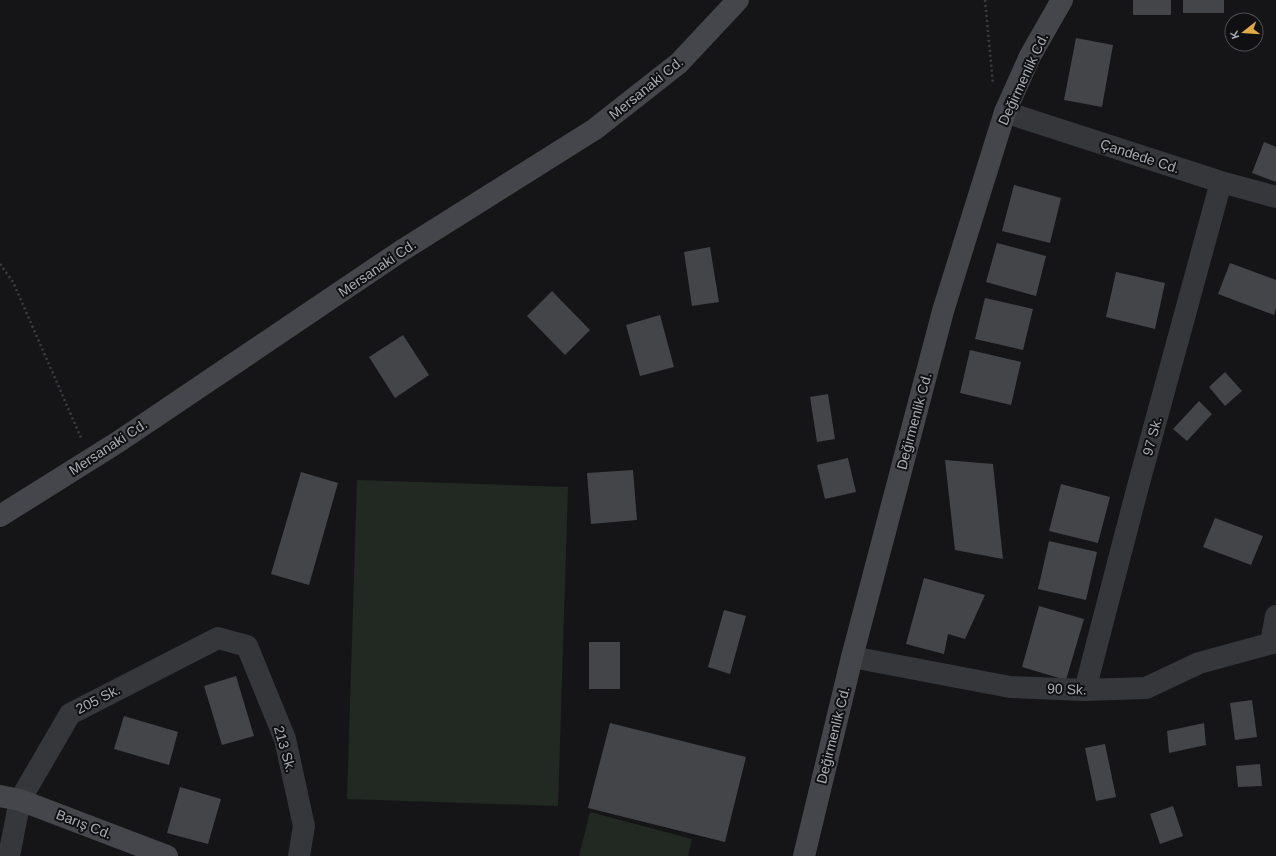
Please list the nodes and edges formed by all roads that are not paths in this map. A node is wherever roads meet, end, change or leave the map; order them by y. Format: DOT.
graph roads {
  1 [pos="738,0"];
  2 [pos="1062,0"];
  3 [pos="1005,112"];
  4 [pos="1221,182"];
  5 [pos="1276,197"];
  6 [pos="0,516"];
  7 [pos="1276,616"];
  8 [pos="1274,642"];
  9 [pos="247,646"];
  10 [pos="852,657"];
  11 [pos="1085,690"];
  12 [pos="10,798"];
  13 [pos="9,856"];
  14 [pos="167,856"];
  15 [pos="299,856"];
  16 [pos="804,856"];
  1 -- 6 [label="street, Mersanaki Cd."];
  2 -- 3 [label="street, Değirmenlik Cd."];
  3 -- 4 [label="street, Çandede Cd."];
  3 -- 10 [label="street, Değirmenlik Cd."];
  4 -- 5 [label="street, Çandede Cd."];
  4 -- 11 [label="street, 97 Sk."];
  7 -- 8 [label="street"];
  8 -- 11 [label="street, 90 Sk."];
  9 -- 12 [label="street, 205 Sk."];
  9 -- 15 [label="street, 213 Sk."];
  10 -- 11 [label="street, 90 Sk."];
  10 -- 16 [label="street, Değirmenlik Cd."];
  12 -- 13 [label="street, 205 Sk."];
  12 -- 14 [label="street, Barış Cd."];
}
